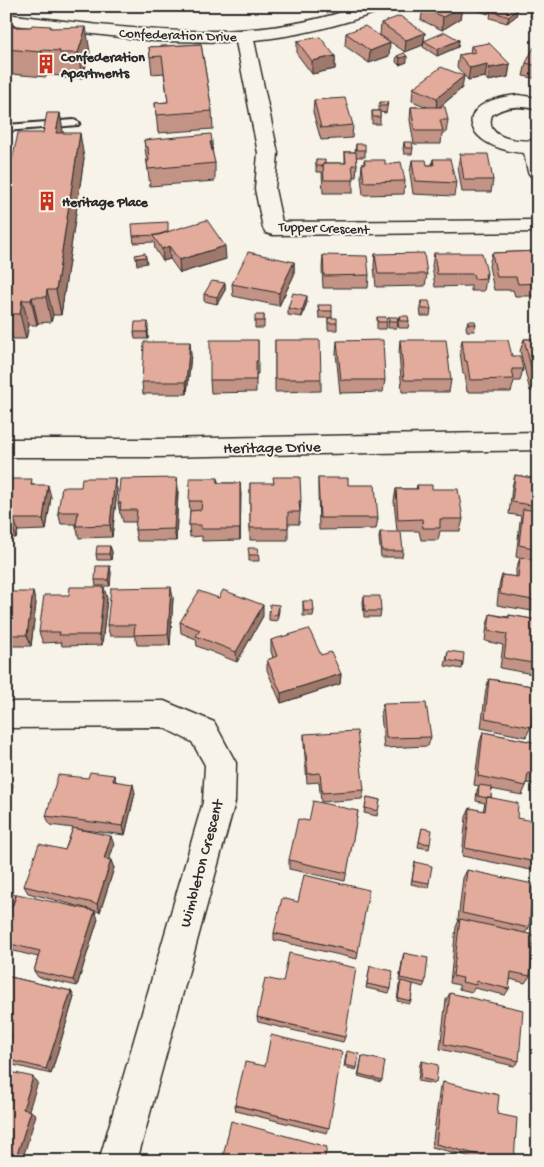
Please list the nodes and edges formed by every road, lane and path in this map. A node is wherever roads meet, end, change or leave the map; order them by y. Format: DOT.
graph roads {
  1 [pos="365,8"];
  2 [pos="6,19"];
  3 [pos="244,36"];
  4 [pos="538,104"];
  5 [pos="74,123"];
  6 [pos="6,128"];
  7 [pos="535,146"];
  8 [pos="538,172"];
  9 [pos="538,226"];
  10 [pos="538,441"];
  11 [pos="6,448"];
  12 [pos="6,714"];
  13 [pos="118,1161"];
  1 -- 3 [label="street, Confederation Drive"];
  2 -- 3 [label="street, Confederation Drive"];
  3 -- 9 [label="street, Tupper Crescent"];
  4 -- 7 [label="street"];
  5 -- 6 [label="lane"];
  7 -- 8 [label="street"];
  10 -- 11 [label="street, Heritage Drive"];
  12 -- 13 [label="street, Wimbleton Crescent"];
}
